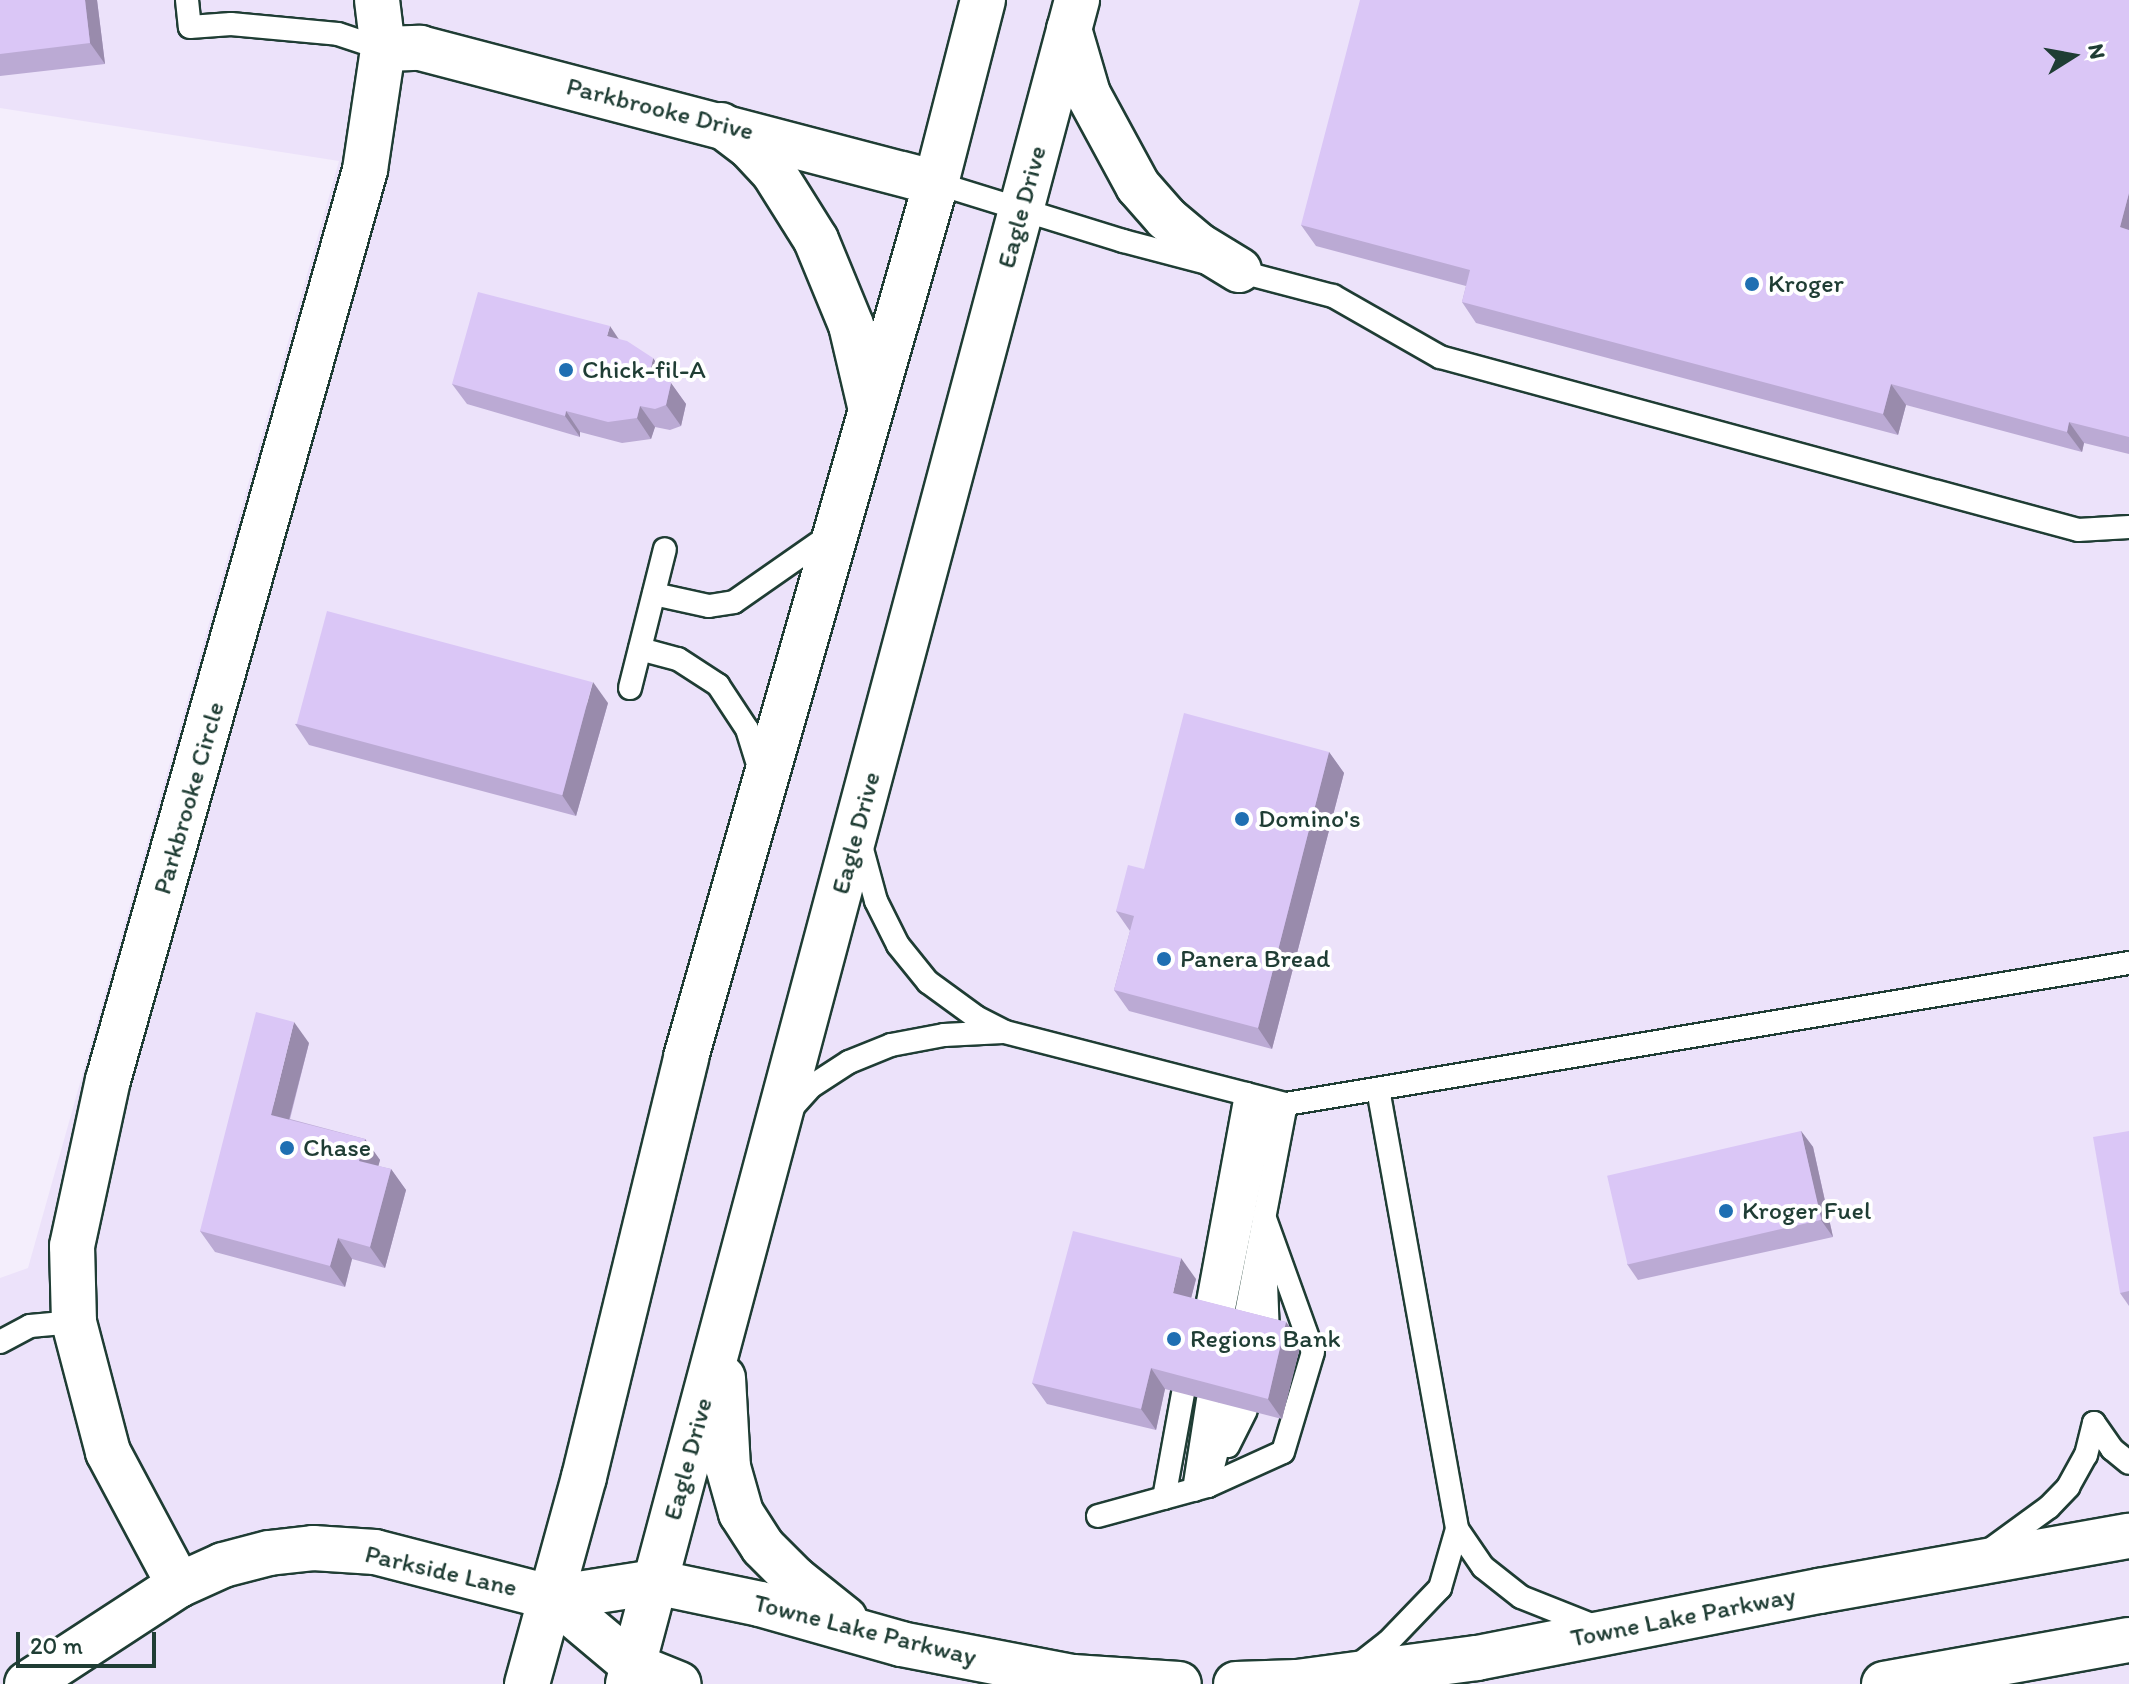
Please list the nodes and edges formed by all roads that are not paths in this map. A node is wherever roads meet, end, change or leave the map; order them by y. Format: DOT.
graph roads {
  1 [pos="187,0"];
  2 [pos="377,0"];
  3 [pos="983,0"];
  4 [pos="1073,14"];
  5 [pos="383,49"];
  6 [pos="721,125"];
  7 [pos="936,183"];
  8 [pos="1021,209"];
  9 [pos="1239,270"];
  10 [pos="871,408"];
  11 [pos="2129,527"];
  12 [pos="835,532"];
  13 [pos="665,549"];
  14 [pos="654,594"];
  15 [pos="640,649"];
  16 [pos="630,688"];
  17 [pos="763,783"];
  18 [pos="857,831"];
  19 [pos="2129,963"];
  20 [pos="1005,1032"];
  21 [pos="1378,1089"];
  22 [pos="1266,1099"];
  23 [pos="780,1122"];
  24 [pos="1264,1216"];
  25 [pos="1213,1320"];
  26 [pos="74,1322"];
  27 [pos="724,1328"];
  28 [pos="1243,1329"];
  29 [pos="1268,1335"];
  30 [pos="0,1342"];
  31 [pos="1183,1393"];
  32 [pos="2129,1463"];
  33 [pos="1201,1488"];
  34 [pos="1164,1498"];
  35 [pos="1098,1516"];
  36 [pos="1457,1529"];
  37 [pos="2129,1536"];
  38 [pos="1969,1564"];
  39 [pos="655,1582"];
  40 [pos="179,1585"];
  41 [pos="553,1598"];
  42 [pos="1608,1631"];
  43 [pos="863,1633"];
  44 [pos="2129,1640"];
  45 [pos="631,1675"];
  46 [pos="1344,1677"];
  47 [pos="27,1684"];
  48 [pos="527,1684"];
  49 [pos="679,1684"];
  50 [pos="1179,1684"];
  51 [pos="1236,1684"];
  52 [pos="1884,1684"];
  1 -- 5 [label="lane"];
  2 -- 5 [label="street, Parkbrooke Circle"];
  3 -- 7 [label="street"];
  4 -- 8 [label="street, Eagle Drive"];
  4 -- 9 [label="street"];
  5 -- 6 [label="street, Parkbrooke Drive"];
  5 -- 26 [label="street, Parkbrooke Circle"];
  6 -- 7 [label="street, Parkbrooke Drive"];
  6 -- 10 [label="street"];
  7 -- 8 [label="lane"];
  7 -- 10 [label="street"];
  8 -- 9 [label="lane"];
  8 -- 18 [label="street, Eagle Drive"];
  9 -- 11 [label="lane"];
  10 -- 12 [label="street"];
  12 -- 14 [label="lane"];
  12 -- 17 [label="street"];
  13 -- 14 [label="lane"];
  14 -- 15 [label="lane"];
  15 -- 16 [label="lane"];
  15 -- 17 [label="lane"];
  17 -- 41 [label="street"];
  18 -- 20 [label="lane"];
  18 -- 23 [label="street, Eagle Drive"];
  19 -- 21 [label="lane"];
  20 -- 22 [label="lane"];
  20 -- 23 [label="lane"];
  21 -- 22 [label="lane"];
  21 -- 36 [label="lane"];
  22 -- 24 [label="lane"];
  22 -- 25 [label="lane"];
  23 -- 27 [label="street, Eagle Drive"];
  24 -- 28 [label="lane"];
  24 -- 29 [label="lane"];
  24 -- 33 [label="lane"];
  26 -- 30 [label="lane"];
  26 -- 40 [label="street, Parkbrooke Circle"];
  27 -- 39 [label="street, Eagle Drive"];
  27 -- 43 [label="street"];
  31 -- 34 [label="lane"];
  32 -- 38 [label="lane"];
  33 -- 33 [label="lane"];
  33 -- 34 [label="lane"];
  34 -- 35 [label="lane"];
  36 -- 42 [label="lane"];
  36 -- 46 [label="lane"];
  37 -- 38 [label="street, Towne Lake Parkway"];
  38 -- 42 [label="street, Towne Lake Parkway"];
  39 -- 41 [label="street, Towne Lake Parkway"];
  39 -- 43 [label="street, Towne Lake Parkway"];
  39 -- 45 [label="street, Eagle Drive"];
  40 -- 41 [label="street, Parkside Lane"];
  40 -- 47 [label="street, Parkside Lane"];
  41 -- 45 [label="street"];
  41 -- 48 [label="street"];
  42 -- 46 [label="street, Towne Lake Parkway"];
  43 -- 50 [label="street, Towne Lake Parkway"];
  44 -- 52 [label="street"];
  45 -- 49 [label="street"];
  46 -- 51 [label="street, Towne Lake Parkway"];
}
